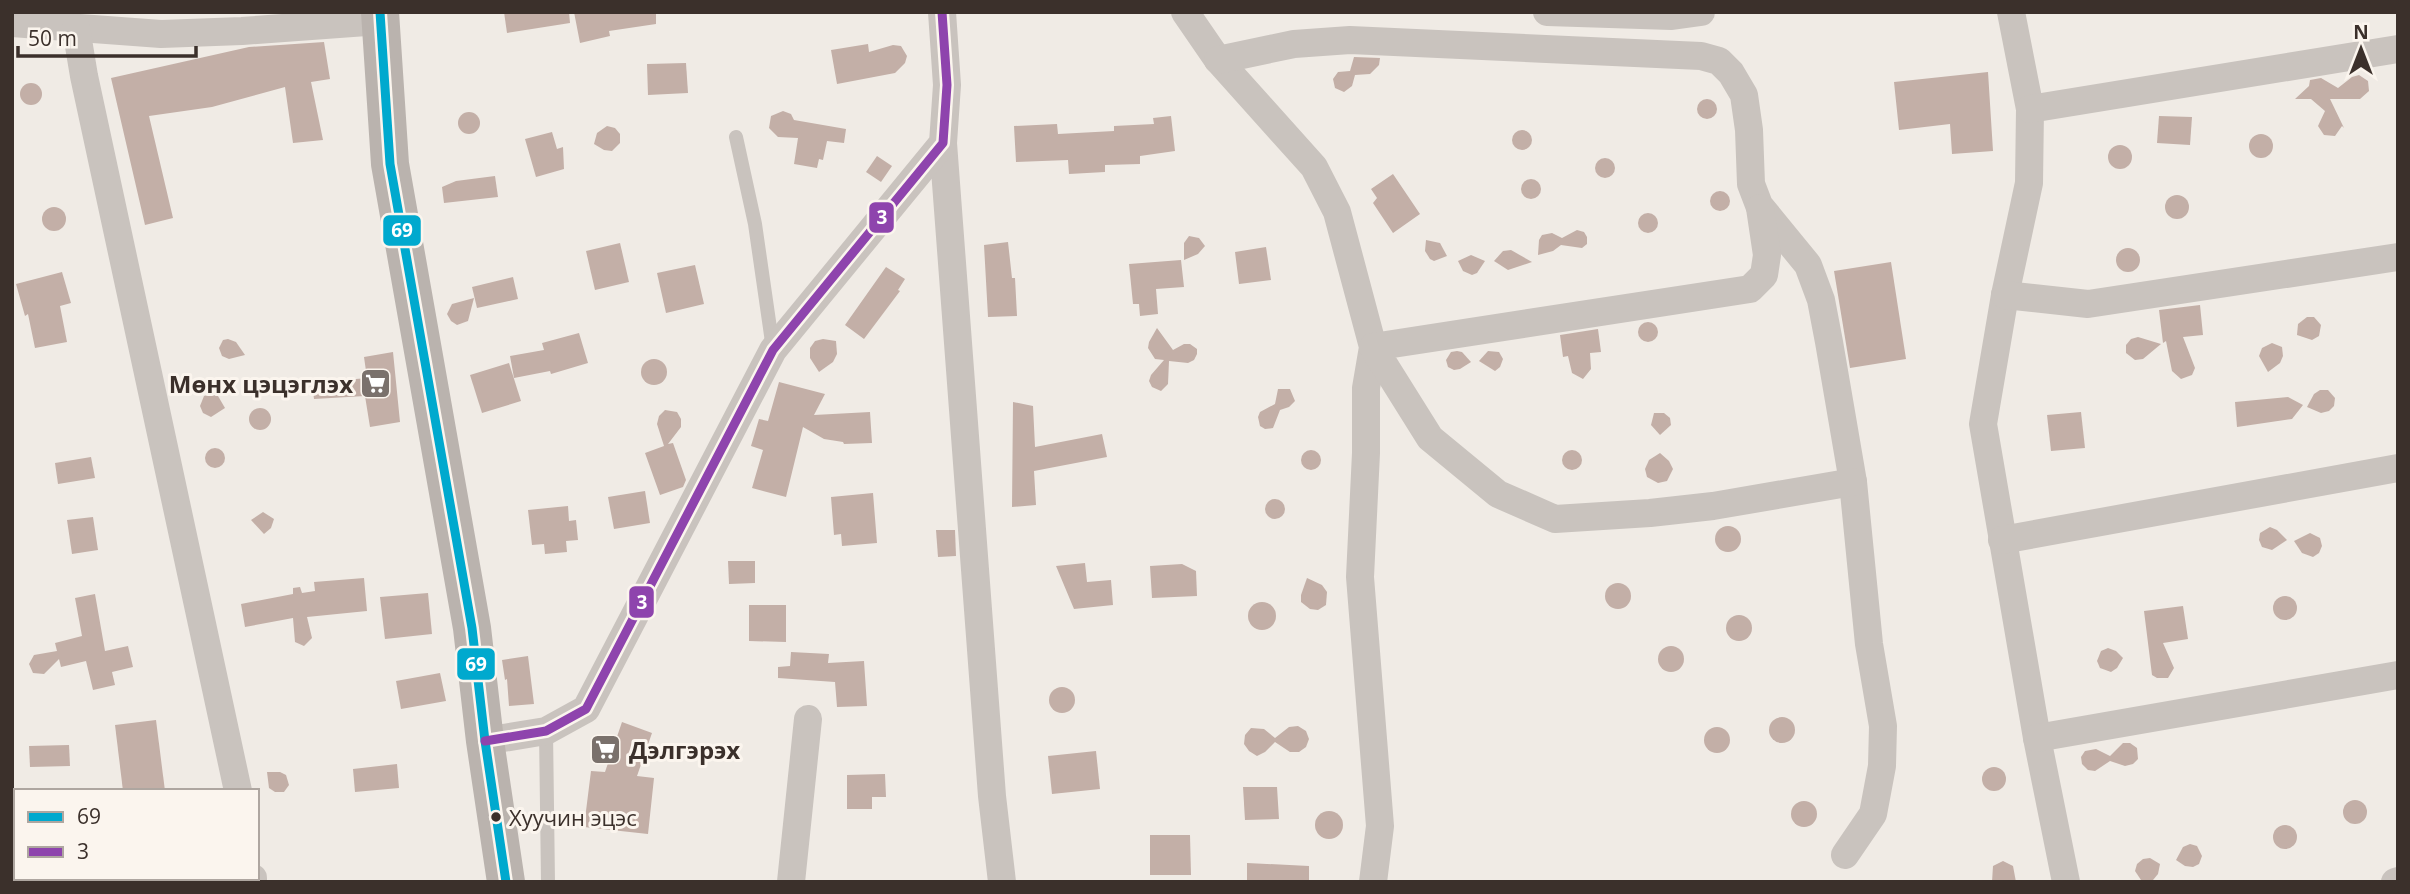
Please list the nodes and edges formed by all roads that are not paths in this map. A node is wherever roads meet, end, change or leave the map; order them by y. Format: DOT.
graph roads {
  1 [pos="942,12"];
  2 [pos="1185,12"];
  3 [pos="1546,12"];
  4 [pos="1702,12"];
  5 [pos="2011,12"];
  6 [pos="380,17"];
  7 [pos="66,22"];
  8 [pos="12,23"];
  9 [pos="2398,49"];
  10 [pos="1218,60"];
  11 [pos="2030,109"];
  12 [pos="736,137"];
  13 [pos="943,143"];
  14 [pos="1759,205"];
  15 [pos="2398,257"];
  16 [pos="2005,295"];
  17 [pos="1373,347"];
  18 [pos="773,350"];
  19 [pos="2398,468"];
  20 [pos="1853,482"];
  21 [pos="2002,540"];
  22 [pos="2398,675"];
  23 [pos="808,719"];
  24 [pos="546,731"];
  25 [pos="2037,738"];
  26 [pos="485,741"];
  27 [pos="237,789"];
  28 [pos="1845,855"];
  29 [pos="506,882"];
  30 [pos="548,882"];
  31 [pos="791,882"];
  32 [pos="1002,882"];
  33 [pos="1373,882"];
  34 [pos="2066,882"];
  1 -- 13 [label="street"];
  2 -- 10 [label="street"];
  3 -- 4 [label="street"];
  5 -- 11 [label="street"];
  6 -- 7 [label="street"];
  6 -- 26 [label="main road"];
  7 -- 8 [label="street"];
  7 -- 27 [label="street"];
  9 -- 11 [label="street"];
  10 -- 14 [label="street"];
  10 -- 17 [label="street"];
  11 -- 16 [label="street"];
  12 -- 18 [label="lane"];
  13 -- 18 [label="street"];
  13 -- 32 [label="street"];
  14 -- 17 [label="street"];
  14 -- 20 [label="street"];
  15 -- 16 [label="street"];
  16 -- 21 [label="street"];
  17 -- 20 [label="street"];
  17 -- 33 [label="street"];
  18 -- 24 [label="street"];
  19 -- 21 [label="street"];
  20 -- 28 [label="street"];
  21 -- 25 [label="street"];
  22 -- 25 [label="street"];
  23 -- 31 [label="street"];
  24 -- 26 [label="street"];
  24 -- 30 [label="lane"];
  25 -- 34 [label="street"];
  26 -- 29 [label="main road"];
}
